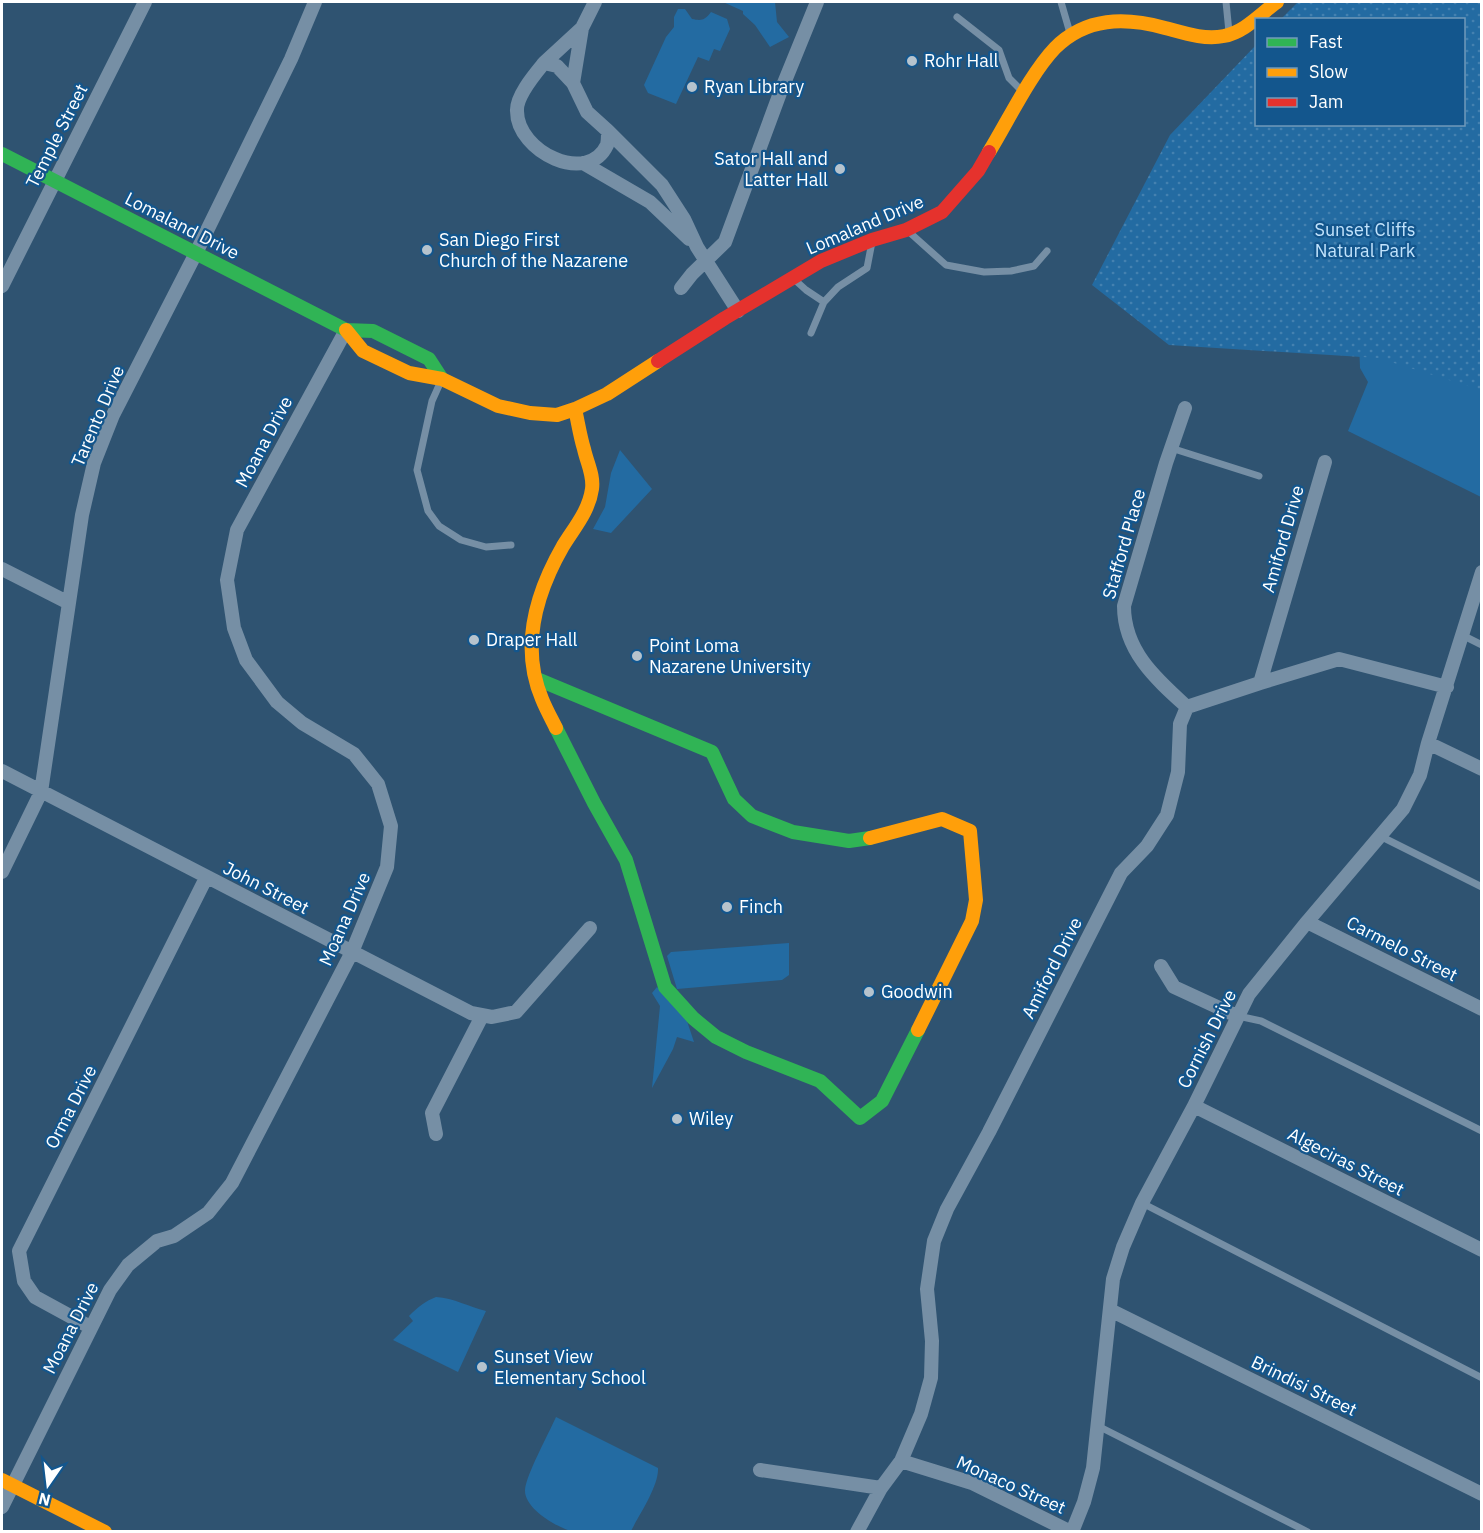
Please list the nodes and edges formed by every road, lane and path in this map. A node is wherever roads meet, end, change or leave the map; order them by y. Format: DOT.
graph roads {
  1 [pos="145,2"];
  2 [pos="315,2"];
  3 [pos="596,2"];
  4 [pos="817,2"];
  5 [pos="1061,2"];
  6 [pos="1226,2"];
  7 [pos="1277,2"];
  8 [pos="957,17"];
  9 [pos="1256,18"];
  10 [pos="1255,19"];
  11 [pos="582,28"];
  12 [pos="1070,33"];
  13 [pos="1229,34"];
  14 [pos="544,63"];
  15 [pos="573,83"];
  16 [pos="1023,93"];
  17 [pos="608,131"];
  18 [pos="2,154"];
  19 [pos="583,163"];
  20 [pos="55,181"];
  21 [pos="906,230"];
  22 [pos="872,240"];
  23 [pos="697,247"];
  24 [pos="1047,251"];
  25 [pos="196,254"];
  26 [pos="706,261"];
  27 [pos="793,278"];
  28 [pos="2,286"];
  29 [pos="681,288"];
  30 [pos="825,302"];
  31 [pos="738,311"];
  32 [pos="346,330"];
  33 [pos="811,333"];
  34 [pos="442,379"];
  35 [pos="1185,408"];
  36 [pos="575,409"];
  37 [pos="1171,448"];
  38 [pos="1325,462"];
  39 [pos="1259,476"];
  40 [pos="511,545"];
  41 [pos="2,569"];
  42 [pos="1482,572"];
  43 [pos="69,603"];
  44 [pos="1462,635"];
  45 [pos="1482,645"];
  46 [pos="537,679"];
  47 [pos="1260,682"];
  48 [pos="1447,687"];
  49 [pos="1187,707"];
  50 [pos="1428,743"];
  51 [pos="1482,769"];
  52 [pos="2,771"];
  53 [pos="41,792"];
  54 [pos="1380,836"];
  55 [pos="2,872"];
  56 [pos="206,878"];
  57 [pos="1482,887"];
  58 [pos="1307,922"];
  59 [pos="590,928"];
  60 [pos="351,952"];
  61 [pos="1161,966"];
  62 [pos="1482,1009"];
  63 [pos="482,1016"];
  64 [pos="1237,1016"];
  65 [pos="1194,1106"];
  66 [pos="1482,1131"];
  67 [pos="436,1134"];
  68 [pos="1142,1203"];
  69 [pos="1482,1250"];
  70 [pos="1110,1310"];
  71 [pos="90,1327"];
  72 [pos="1482,1378"];
  73 [pos="1098,1425"];
  74 [pos="901,1461"];
  75 [pos="760,1470"];
  76 [pos="7,1482"];
  77 [pos="881,1488"];
  78 [pos="1482,1494"];
  79 [pos="2,1507"];
  80 [pos="105,1532"];
  81 [pos="857,1532"];
  82 [pos="1072,1532"];
  83 [pos="1308,1532"];
  1 -- 20 [label="street, Temple Street"];
  2 -- 25 [label="street, Tarento Drive"];
  3 -- 11 [label="street"];
  4 -- 26 [label="street"];
  5 -- 12 [label="lane"];
  6 -- 13 [label="lane"];
  7 -- 9 [label="street, Lomaland Drive"];
  8 -- 16 [label="lane"];
  10 -- 13 [label="street, Lomaland Drive"];
  11 -- 14 [label="street"];
  11 -- 15 [label="street"];
  12 -- 13 [label="street, Lomaland Drive"];
  12 -- 16 [label="street, Lomaland Drive"];
  14 -- 15 [label="street"];
  14 -- 19 [label="street"];
  15 -- 17 [label="street"];
  16 -- 21 [label="street, Lomaland Drive"];
  17 -- 19 [label="street"];
  17 -- 23 [label="street"];
  18 -- 20 [label="street, Lomaland Drive"];
  19 -- 23 [label="street"];
  20 -- 25 [label="street, Lomaland Drive"];
  20 -- 28 [label="street, Temple Street"];
  21 -- 22 [label="street, Lomaland Drive"];
  21 -- 24 [label="lane"];
  22 -- 27 [label="street, Lomaland Drive"];
  22 -- 30 [label="lane"];
  23 -- 26 [label="street"];
  25 -- 32 [label="street, Lomaland Drive"];
  25 -- 43 [label="street, Tarento Drive"];
  26 -- 29 [label="street"];
  26 -- 31 [label="street"];
  27 -- 30 [label="lane"];
  27 -- 31 [label="street, Lomaland Drive"];
  30 -- 33 [label="lane"];
  31 -- 36 [label="street, Lomaland Drive"];
  32 -- 34 [label="street, Lomaland Drive"];
  32 -- 34 [label="street, Lomaland Drive"];
  32 -- 60 [label="street, Moana Drive"];
  34 -- 36 [label="street, Lomaland Drive"];
  34 -- 40 [label="lane"];
  35 -- 37 [label="street, Stafford Place"];
  36 -- 46 [label="street"];
  37 -- 39 [label="lane"];
  37 -- 49 [label="street, Stafford Place"];
  38 -- 47 [label="street, Amiford Drive"];
  41 -- 43 [label="street"];
  42 -- 44 [label="street, Cornish Drive"];
  43 -- 53 [label="street, Tarento Drive"];
  44 -- 45 [label="lane"];
  44 -- 48 [label="street, Cornish Drive"];
  46 -- 46 [label="street"];
  47 -- 48 [label="street"];
  47 -- 49 [label="street"];
  48 -- 50 [label="street, Cornish Drive"];
  49 -- 74 [label="street, Amiford Drive"];
  50 -- 51 [label="street"];
  50 -- 54 [label="street, Cornish Drive"];
  52 -- 53 [label="street, John Street"];
  53 -- 55 [label="street, Tarento Drive"];
  53 -- 56 [label="street, John Street"];
  54 -- 57 [label="lane"];
  54 -- 58 [label="street, Cornish Drive"];
  56 -- 60 [label="street, John Street"];
  56 -- 71 [label="street, Orma Drive"];
  58 -- 62 [label="street, Carmelo Street"];
  58 -- 64 [label="street, Cornish Drive"];
  59 -- 63 [label="street, John Street"];
  60 -- 63 [label="street, John Street"];
  60 -- 71 [label="street, Moana Drive"];
  61 -- 64 [label="street"];
  63 -- 67 [label="street"];
  64 -- 65 [label="street, Cornish Drive"];
  64 -- 66 [label="lane"];
  65 -- 68 [label="street, Cornish Drive"];
  65 -- 69 [label="street, Algeciras Street"];
  68 -- 70 [label="street, Cornish Drive"];
  68 -- 72 [label="lane"];
  70 -- 73 [label="street, Cornish Drive"];
  70 -- 78 [label="street, Brindisi Street"];
  71 -- 76 [label="street, Moana Drive"];
  73 -- 82 [label="street, Cornish Drive"];
  73 -- 83 [label="lane"];
  74 -- 77 [label="street, Amiford Drive"];
  74 -- 82 [label="street, Monaco Street"];
  75 -- 77 [label="street"];
  76 -- 79 [label="street, Moana Drive"];
  76 -- 80 [label="street"];
  77 -- 81 [label="street, Amiford Drive"];
}
